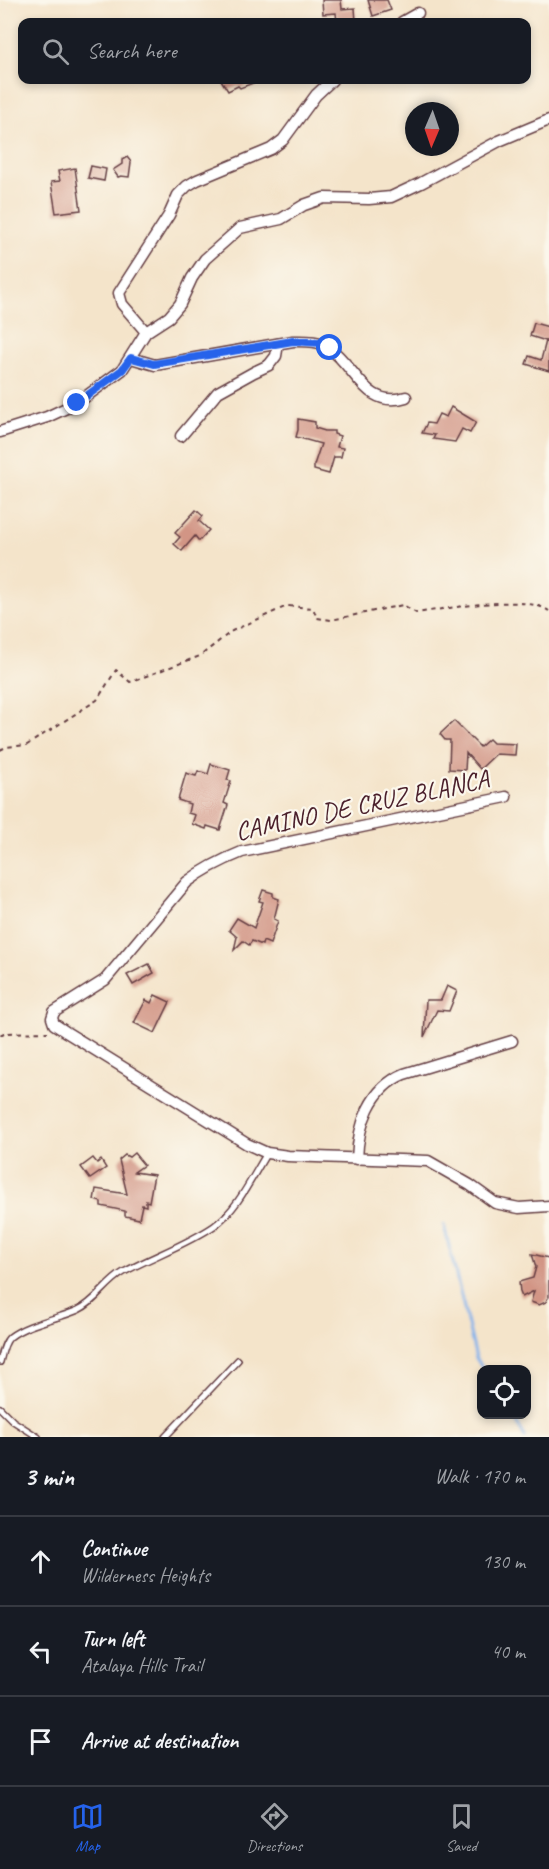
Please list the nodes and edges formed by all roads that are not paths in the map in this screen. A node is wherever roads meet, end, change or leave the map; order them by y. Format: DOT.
graph roads {
  1 [pos="418,13"];
  2 [pos="409,18"];
  3 [pos="328,84"];
  4 [pos="549,120"];
  5 [pos="146,332"];
  6 [pos="278,344"];
  7 [pos="131,358"];
  8 [pos="406,397"];
  9 [pos="0,432"];
  10 [pos="181,436"];
  11 [pos="506,797"];
  12 [pos="512,1041"];
  13 [pos="267,1153"];
  14 [pos="357,1159"];
  15 [pos="549,1206"];
  16 [pos="238,1360"];
  17 [pos="0,1362"];
  18 [pos="0,1408"];
  19 [pos="38,1437"];
  20 [pos="165,1437"];
  1 -- 2 [label="street"];
  3 -- 5 [label="street"];
  4 -- 5 [label="street"];
  5 -- 7 [label="street"];
  6 -- 7 [label="street"];
  6 -- 8 [label="street"];
  6 -- 10 [label="street"];
  7 -- 9 [label="street"];
  11 -- 13 [label="street, CAMINO DE CRUZ BLANCA"];
  12 -- 14 [label="street"];
  13 -- 14 [label="street"];
  13 -- 17 [label="lane"];
  14 -- 15 [label="street"];
  16 -- 20 [label="lane"];
  18 -- 19 [label="lane"];
}
